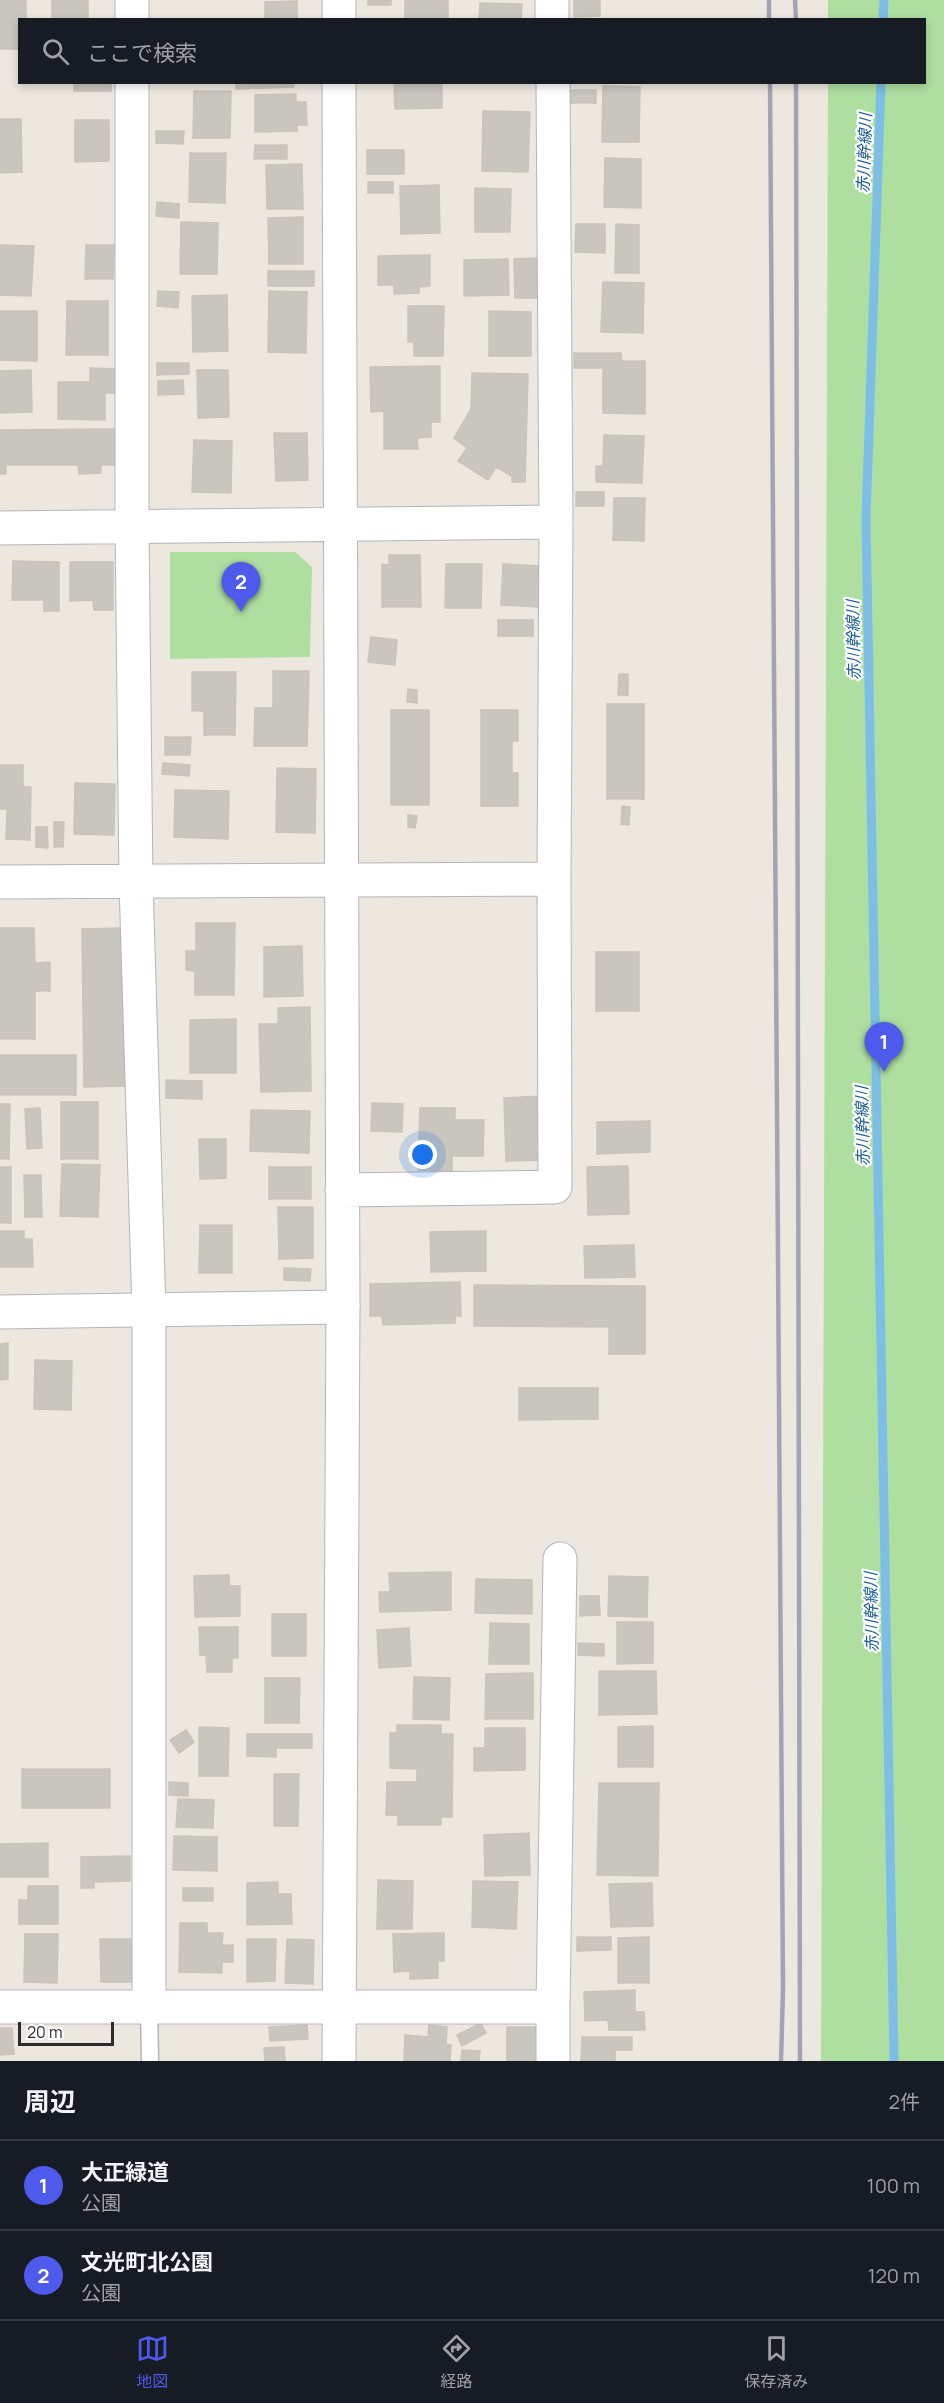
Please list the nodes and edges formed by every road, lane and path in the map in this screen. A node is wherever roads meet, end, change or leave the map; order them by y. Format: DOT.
graph roads {
  1 [pos="132,0"];
  2 [pos="339,0"];
  3 [pos="552,0"];
  4 [pos="132,18"];
  5 [pos="339,18"];
  6 [pos="552,18"];
  7 [pos="132,84"];
  8 [pos="339,84"];
  9 [pos="553,84"];
  10 [pos="556,522"];
  11 [pos="342,524"];
  12 [pos="0,528"];
  13 [pos="132,528"];
  14 [pos="554,879"];
  15 [pos="340,881"];
  16 [pos="0,882"];
  17 [pos="136,882"];
  18 [pos="342,1190"];
  19 [pos="343,1307"];
  20 [pos="149,1311"];
  21 [pos="0,1312"];
  22 [pos="560,1559"];
  23 [pos="149,2006"];
  24 [pos="0,2007"];
  25 [pos="553,2007"];
  26 [pos="338,2008"];
  27 [pos="150,2061"];
  28 [pos="339,2061"];
  29 [pos="554,2061"];
  1 -- 4 [label="street"];
  2 -- 5 [label="street"];
  3 -- 6 [label="street"];
  7 -- 13 [label="street"];
  8 -- 11 [label="street"];
  9 -- 10 [label="street"];
  10 -- 11 [label="street"];
  10 -- 14 [label="street"];
  11 -- 13 [label="street"];
  11 -- 15 [label="street"];
  12 -- 13 [label="street"];
  13 -- 17 [label="street"];
  14 -- 15 [label="street"];
  14 -- 18 [label="street"];
  15 -- 17 [label="street"];
  15 -- 18 [label="street"];
  16 -- 17 [label="street"];
  17 -- 20 [label="street"];
  18 -- 19 [label="street"];
  19 -- 20 [label="street"];
  19 -- 26 [label="street"];
  20 -- 21 [label="street"];
  20 -- 23 [label="street"];
  22 -- 25 [label="street"];
  23 -- 24 [label="street"];
  23 -- 26 [label="street"];
  23 -- 27 [label="lane"];
  25 -- 26 [label="street"];
  25 -- 29 [label="street"];
  26 -- 28 [label="street"];
}
